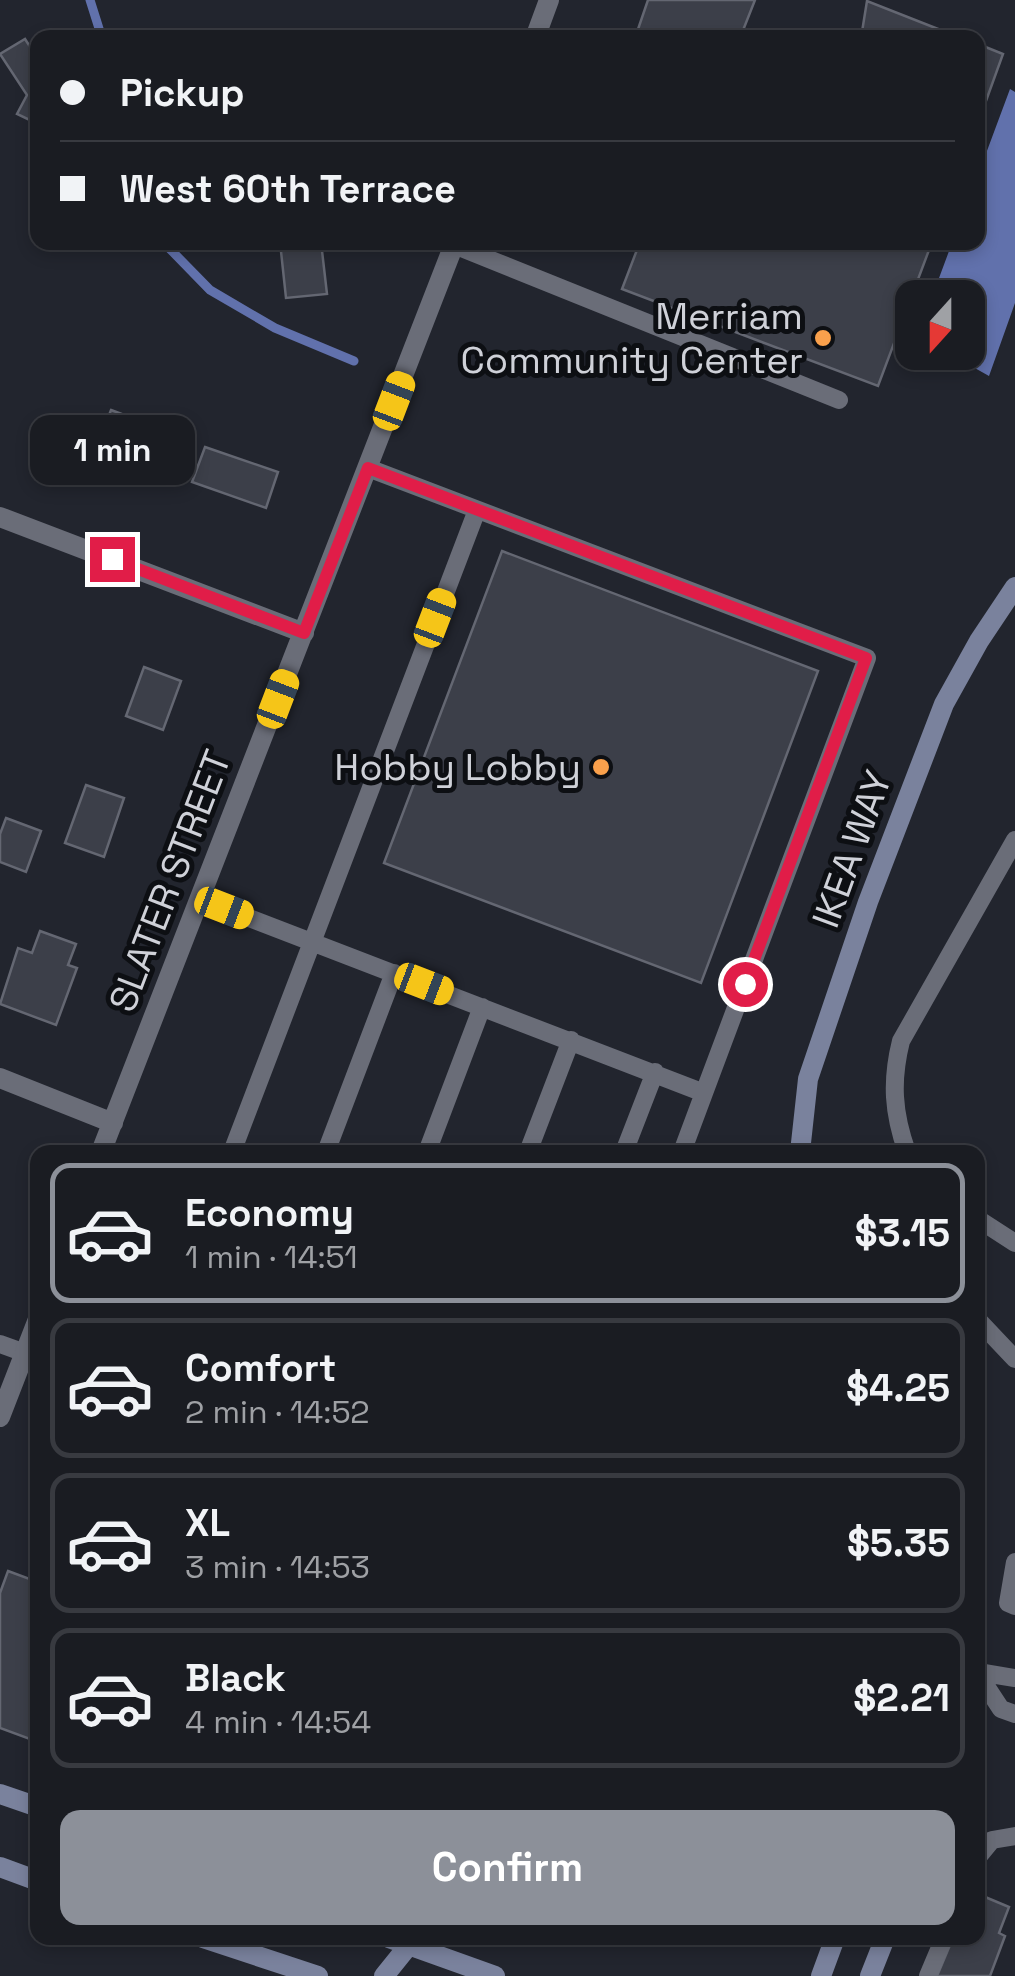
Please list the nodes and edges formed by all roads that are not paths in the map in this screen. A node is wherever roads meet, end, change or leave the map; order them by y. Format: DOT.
graph roads {
  1 [pos="549,0"];
  2 [pos="538,30"];
  3 [pos="452,250"];
  4 [pos="469,250"];
  5 [pos="839,400"];
  6 [pos="368,468"];
  7 [pos="476,510"];
  8 [pos="0,517"];
  9 [pos="1015,587"];
  10 [pos="304,633"];
  11 [pos="1015,840"];
  12 [pos="200,899"];
  13 [pos="312,942"];
  14 [pos="394,973"];
  15 [pos="482,1006"];
  16 [pos="571,1040"];
  17 [pos="655,1072"];
  18 [pos="0,1078"];
  19 [pos="704,1093"];
  20 [pos="113,1123"];
  21 [pos="105,1145"];
  22 [pos="235,1145"];
  23 [pos="329,1145"];
  24 [pos="430,1145"];
  25 [pos="531,1145"];
  26 [pos="627,1145"];
  27 [pos="685,1145"];
  28 [pos="801,1145"];
  29 [pos="905,1145"];
  30 [pos="985,1224"];
  31 [pos="1015,1243"];
  32 [pos="985,1328"];
  33 [pos="0,1344"];
  34 [pos="30,1346"];
  35 [pos="1015,1360"];
  36 [pos="0,1417"];
  37 [pos="1015,1562"];
  38 [pos="1012,1604"];
  39 [pos="985,1675"];
  40 [pos="1015,1678"];
  41 [pos="985,1685"];
  42 [pos="1015,1714"];
  43 [pos="0,1794"];
  44 [pos="30,1804"];
  45 [pos="1015,1836"];
  46 [pos="985,1848"];
  47 [pos="0,1866"];
  48 [pos="30,1877"];
  49 [pos="223,1945"];
  50 [pos="401,1945"];
  51 [pos="417,1945"];
  52 [pos="833,1945"];
  53 [pos="882,1945"];
  54 [pos="941,1945"];
  55 [pos="318,1976"];
  56 [pos="384,1976"];
  57 [pos="495,1976"];
  58 [pos="821,1976"];
  59 [pos="870,1976"];
  60 [pos="928,1976"];
  1 -- 2 [label="street"];
  3 -- 6 [label="street, SLATER STREET"];
  4 -- 5 [label="lane"];
  6 -- 7 [label="lane"];
  6 -- 10 [label="street, SLATER STREET"];
  7 -- 13 [label="lane"];
  7 -- 19 [label="lane"];
  8 -- 10 [label="street"];
  9 -- 28 [label="street, IKEA WAY"];
  10 -- 12 [label="street, SLATER STREET"];
  11 -- 29 [label="lane"];
  12 -- 13 [label="lane"];
  12 -- 20 [label="street, SLATER STREET"];
  13 -- 14 [label="lane"];
  13 -- 22 [label="lane"];
  14 -- 15 [label="lane"];
  14 -- 23 [label="lane"];
  15 -- 16 [label="lane"];
  15 -- 24 [label="lane"];
  16 -- 17 [label="lane"];
  16 -- 25 [label="lane"];
  17 -- 19 [label="lane"];
  17 -- 26 [label="lane"];
  18 -- 20 [label="street"];
  19 -- 27 [label="lane"];
  20 -- 21 [label="street, SLATER STREET"];
  30 -- 31 [label="lane"];
  32 -- 35 [label="lane"];
  33 -- 34 [label="lane"];
  34 -- 36 [label="street"];
  37 -- 38 [label="lane"];
  39 -- 40 [label="lane"];
  41 -- 42 [label="lane"];
  43 -- 44 [label="street"];
  45 -- 46 [label="lane"];
  47 -- 48 [label="street"];
  49 -- 55 [label="street"];
  50 -- 56 [label="street"];
  51 -- 57 [label="street"];
  52 -- 58 [label="street"];
  53 -- 59 [label="street"];
  54 -- 60 [label="lane"];
}
